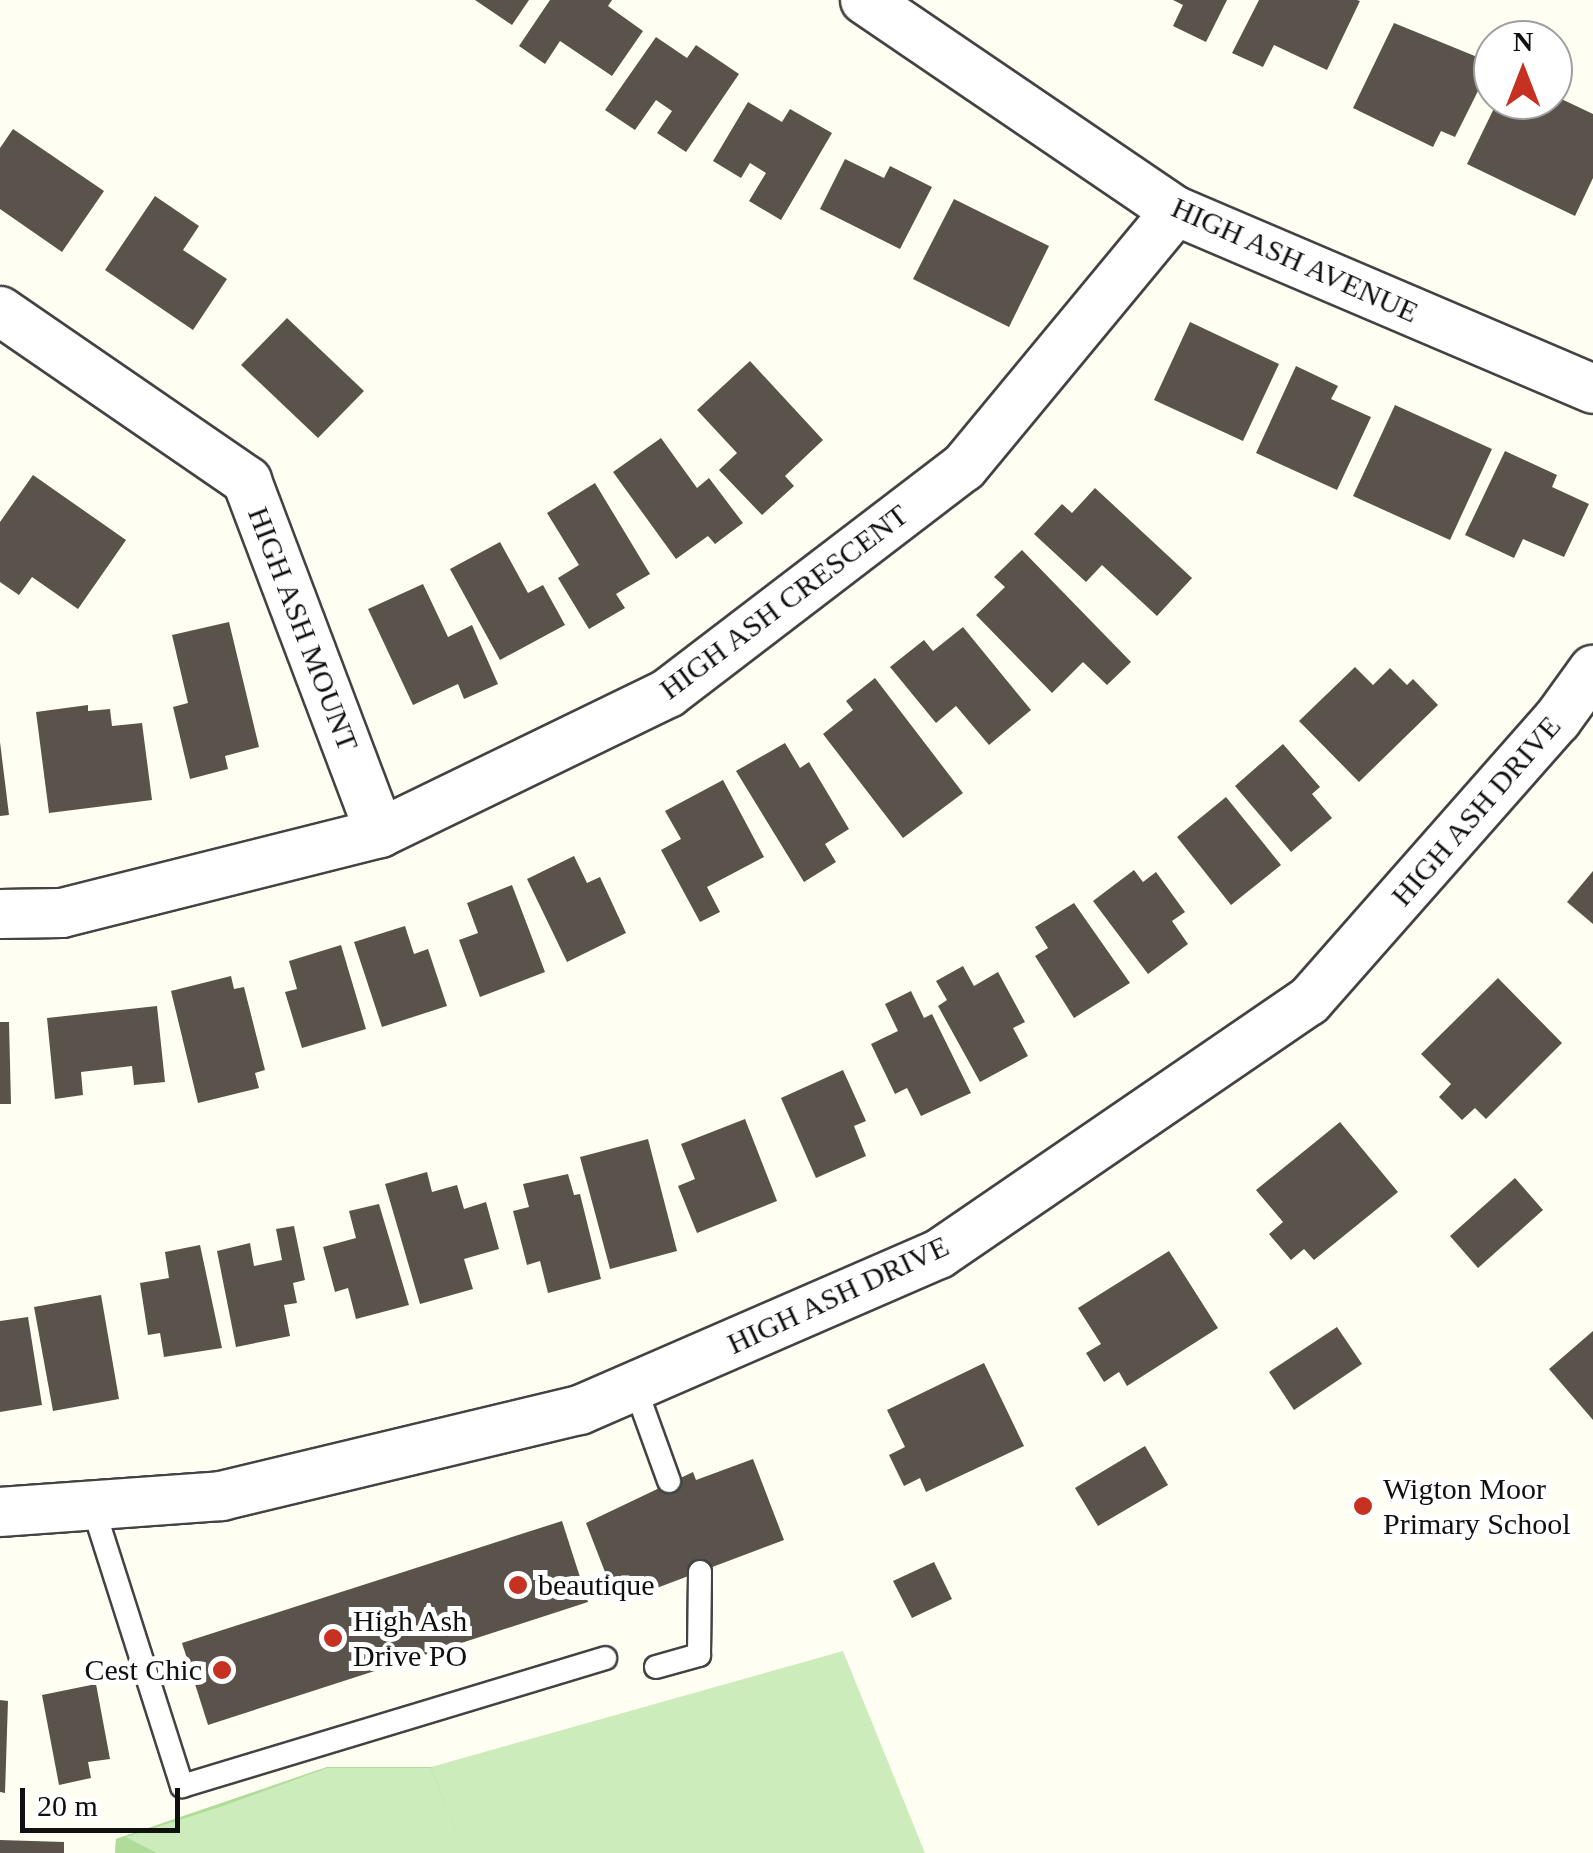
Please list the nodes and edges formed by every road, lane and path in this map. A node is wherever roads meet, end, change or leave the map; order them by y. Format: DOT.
graph roads {
  1 [pos="865,0"];
  2 [pos="1176,211"];
  3 [pos="0,312"];
  4 [pos="1593,390"];
  5 [pos="1593,670"];
  6 [pos="380,833"];
  7 [pos="0,914"];
  8 [pos="636,1386"];
  9 [pos="669,1482"];
  10 [pos="93,1507"];
  11 [pos="0,1512"];
  12 [pos="700,1572"];
  13 [pos="605,1658"];
  14 [pos="656,1668"];
  1 -- 2 [label="street, HIGH ASH AVENUE"];
  2 -- 4 [label="street, HIGH ASH AVENUE"];
  2 -- 6 [label="street, HIGH ASH CRESCENT"];
  3 -- 6 [label="street, HIGH ASH MOUNT"];
  5 -- 8 [label="street, HIGH ASH DRIVE"];
  6 -- 7 [label="street, HIGH ASH CRESCENT"];
  8 -- 9 [label="lane"];
  8 -- 10 [label="street, HIGH ASH DRIVE"];
  10 -- 11 [label="street, HIGH ASH DRIVE"];
  10 -- 13 [label="lane"];
  12 -- 14 [label="lane"];
}
